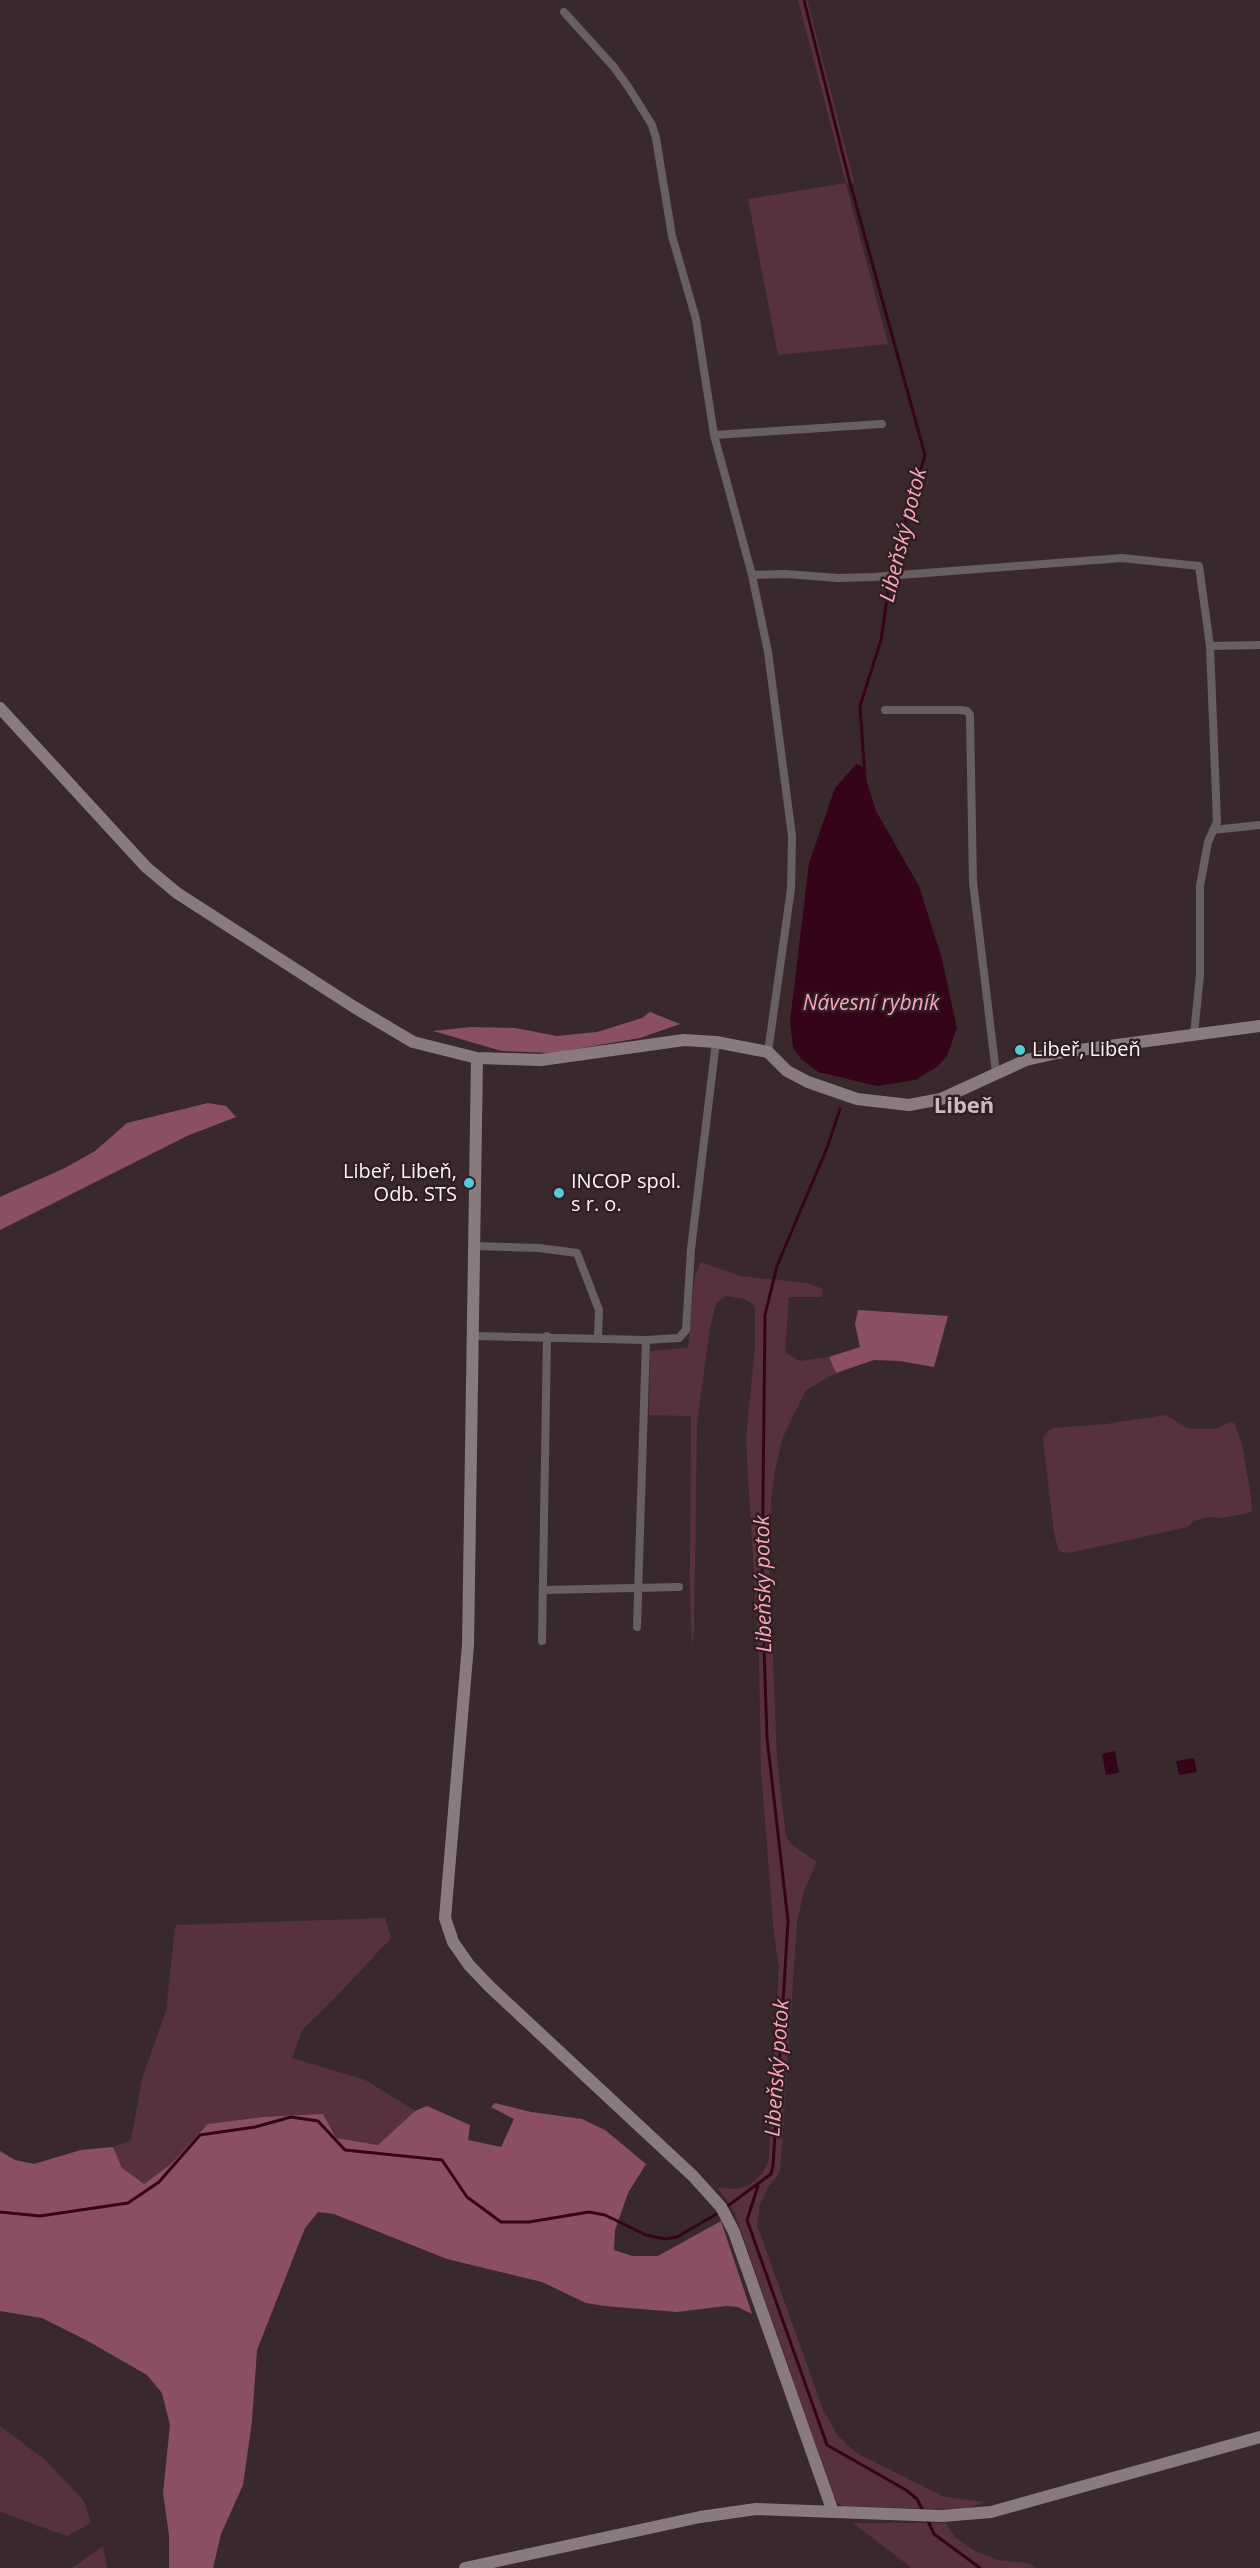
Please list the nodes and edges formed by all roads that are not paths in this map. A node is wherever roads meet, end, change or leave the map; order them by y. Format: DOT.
graph roads {
  1 [pos="564,12"];
  2 [pos="882,424"];
  3 [pos="714,435"];
  4 [pos="752,575"];
  5 [pos="1260,645"];
  6 [pos="1210,646"];
  7 [pos="0,708"];
  8 [pos="885,710"];
  9 [pos="1260,825"];
  10 [pos="1213,830"];
  11 [pos="1260,1026"];
  12 [pos="1194,1034"];
  13 [pos="716,1042"];
  14 [pos="768,1052"];
  15 [pos="477,1058"];
  16 [pos="996,1073"];
  17 [pos="475,1246"];
  18 [pos="473,1336"];
  19 [pos="547,1336"];
  20 [pos="598,1338"];
  21 [pos="646,1340"];
  22 [pos="639,1587"];
  23 [pos="679,1587"];
  24 [pos="543,1590"];
  25 [pos="637,1627"];
  26 [pos="542,1641"];
  27 [pos="1260,2436"];
  28 [pos="833,2512"];
  29 [pos="465,2568"];
  1 -- 3 [label="street"];
  2 -- 3 [label="street"];
  3 -- 4 [label="street"];
  4 -- 6 [label="street"];
  4 -- 14 [label="street"];
  5 -- 6 [label="street"];
  6 -- 10 [label="street"];
  7 -- 15 [label="street"];
  8 -- 16 [label="street"];
  9 -- 10 [label="street"];
  10 -- 12 [label="street"];
  11 -- 12 [label="street"];
  12 -- 16 [label="street"];
  13 -- 14 [label="street"];
  13 -- 15 [label="street"];
  13 -- 21 [label="street"];
  14 -- 16 [label="street"];
  15 -- 17 [label="street"];
  17 -- 18 [label="street"];
  17 -- 20 [label="street"];
  18 -- 19 [label="street"];
  18 -- 28 [label="street"];
  19 -- 20 [label="street"];
  19 -- 24 [label="street"];
  20 -- 21 [label="street"];
  21 -- 22 [label="street"];
  22 -- 23 [label="street"];
  22 -- 24 [label="street"];
  22 -- 25 [label="street"];
  24 -- 26 [label="street"];
  27 -- 28 [label="street"];
  28 -- 29 [label="street"];
}
